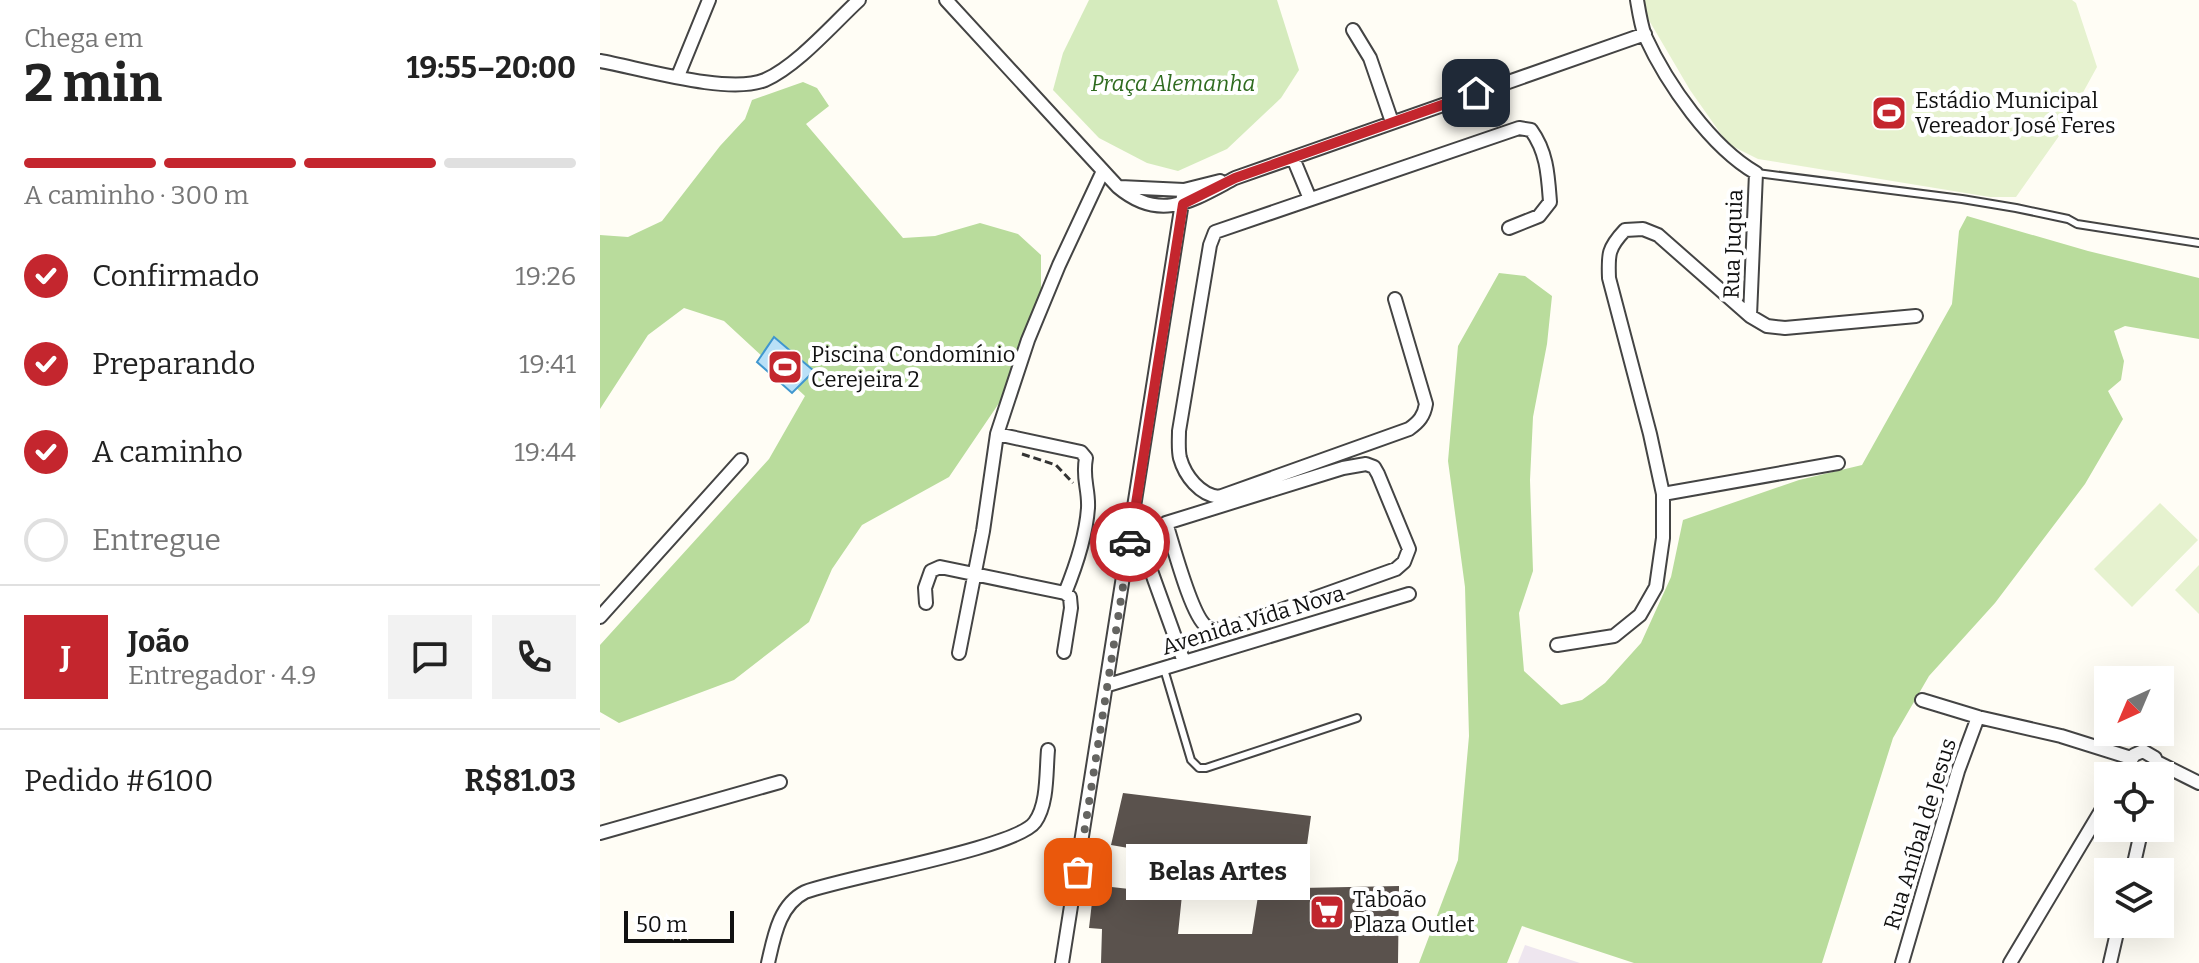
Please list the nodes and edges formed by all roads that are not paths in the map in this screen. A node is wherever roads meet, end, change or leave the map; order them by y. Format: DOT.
graph roads {
  1 [pos="709,0"];
  2 [pos="859,0"];
  3 [pos="946,0"];
  4 [pos="1637,0"];
  5 [pos="1353,30"];
  6 [pos="1645,34"];
  7 [pos="600,61"];
  8 [pos="678,76"];
  9 [pos="1392,122"];
  10 [pos="1293,158"];
  11 [pos="1103,171"];
  12 [pos="1756,173"];
  13 [pos="1235,178"];
  14 [pos="1118,187"];
  15 [pos="1184,190"];
  16 [pos="1310,199"];
  17 [pos="1183,204"];
  18 [pos="1509,228"];
  19 [pos="2199,243"];
  20 [pos="1395,299"];
  21 [pos="1750,316"];
  22 [pos="1916,316"];
  23 [pos="997,434"];
  24 [pos="741,460"];
  25 [pos="1838,463"];
  26 [pos="1663,494"];
  27 [pos="1166,523"];
  28 [pos="974,575"];
  29 [pos="1065,593"];
  30 [pos="1409,594"];
  31 [pos="926,603"];
  32 [pos="600,617"];
  33 [pos="1557,645"];
  34 [pos="1064,652"];
  35 [pos="959,653"];
  36 [pos="1184,662"];
  37 [pos="1164,668"];
  38 [pos="1108,685"];
  39 [pos="1922,700"];
  40 [pos="1978,717"];
  41 [pos="1357,718"];
  42 [pos="1048,750"];
  43 [pos="2115,762"];
  44 [pos="2134,762"];
  45 [pos="2157,762"];
  46 [pos="2174,770"];
  47 [pos="780,782"];
  48 [pos="2199,783"];
  49 [pos="2094,822"];
  50 [pos="600,833"];
  51 [pos="2116,938"];
  52 [pos="768,963"];
  53 [pos="1062,963"];
  54 [pos="1902,963"];
  55 [pos="2010,963"];
  56 [pos="2110,963"];
  1 -- 8 [label="street"];
  2 -- 8 [label="street"];
  3 -- 11 [label="street"];
  4 -- 6 [label="street"];
  5 -- 9 [label="street"];
  6 -- 9 [label="street"];
  6 -- 12 [label="street"];
  7 -- 8 [label="street"];
  9 -- 10 [label="street"];
  10 -- 13 [label="street"];
  10 -- 16 [label="street"];
  11 -- 14 [label="street"];
  11 -- 23 [label="street"];
  12 -- 19 [label="lane"];
  12 -- 21 [label="street, Rua Juquia"];
  13 -- 15 [label="street"];
  13 -- 17 [label="street"];
  14 -- 15 [label="street"];
  14 -- 17 [label="street"];
  15 -- 17 [label="street"];
  16 -- 18 [label="street"];
  16 -- 20 [label="street"];
  17 -- 38 [label="street"];
  21 -- 22 [label="street"];
  21 -- 26 [label="street"];
  23 -- 28 [label="street"];
  23 -- 29 [label="street"];
  24 -- 32 [label="street"];
  25 -- 26 [label="street"];
  26 -- 33 [label="street"];
  27 -- 27 [label="street"];
  27 -- 36 [label="street"];
  28 -- 29 [label="street"];
  28 -- 31 [label="street"];
  28 -- 35 [label="street"];
  29 -- 34 [label="street"];
  30 -- 36 [label="street, Avenida Vida Nova"];
  36 -- 37 [label="street, Avenida Vida Nova"];
  37 -- 38 [label="street, Avenida Vida Nova"];
  37 -- 41 [label="lane"];
  38 -- 53 [label="street"];
  39 -- 40 [label="street"];
  40 -- 43 [label="street"];
  40 -- 54 [label="street, Rua Aníbal de Jesus"];
  42 -- 52 [label="street"];
  44 -- 45 [label="street"];
  46 -- 48 [label="street"];
  47 -- 50 [label="street"];
  49 -- 55 [label="street"];
  51 -- 56 [label="street"];
}
